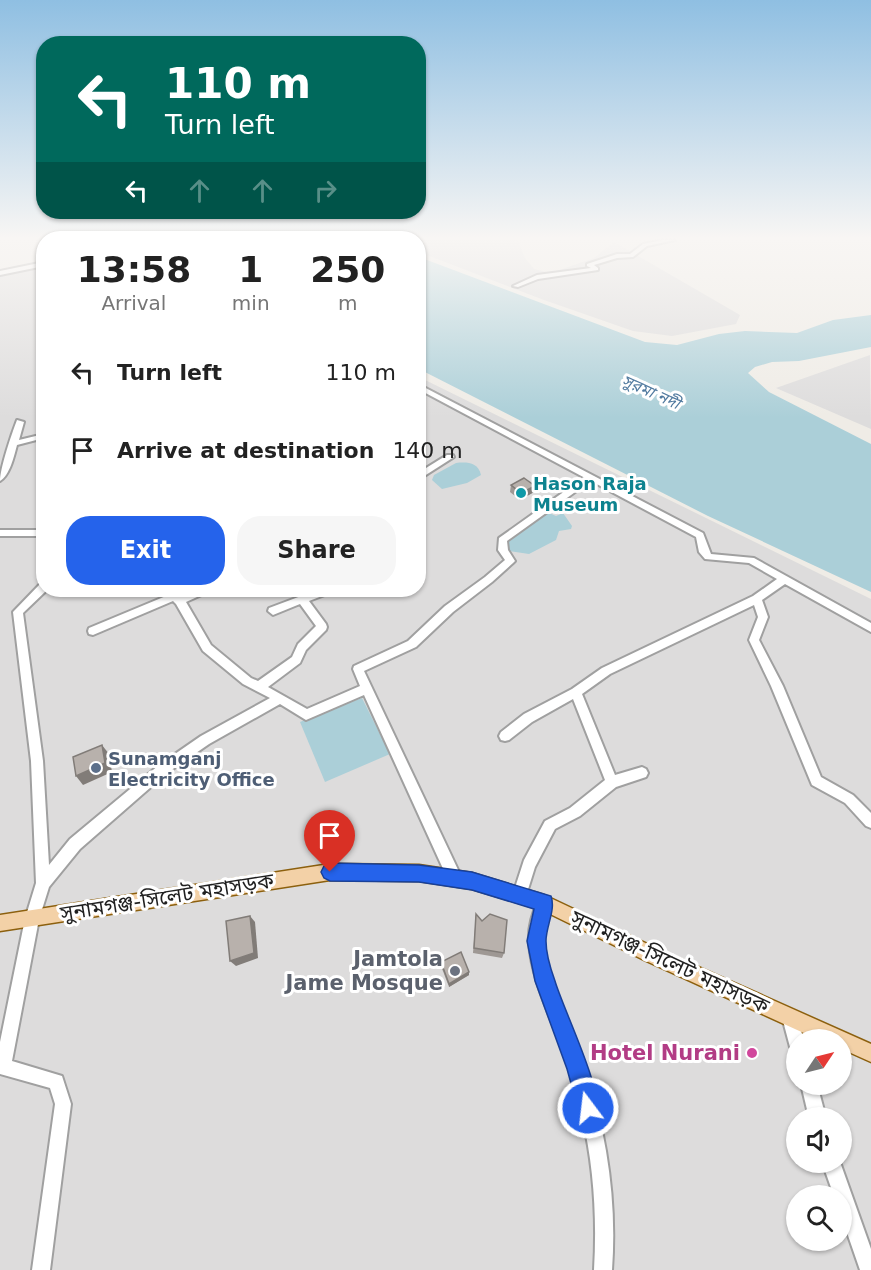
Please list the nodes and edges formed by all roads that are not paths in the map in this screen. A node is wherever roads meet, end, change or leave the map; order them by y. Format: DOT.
graph roads {
  1 [pos="426,390"];
  2 [pos="20,422"];
  3 [pos="36,438"];
  4 [pos="15,442"];
  5 [pos="450,457"];
  6 [pos="426,471"];
  7 [pos="0,478"];
  8 [pos="593,479"];
  9 [pos="0,533"];
  10 [pos="36,533"];
  11 [pos="785,579"];
  12 [pos="36,594"];
  13 [pos="174,597"];
  14 [pos="183,597"];
  15 [pos="307,597"];
  16 [pos="177,599"];
  17 [pos="302,599"];
  18 [pos="757,599"];
  19 [pos="273,611"];
  20 [pos="871,628"];
  21 [pos="93,631"];
  22 [pos="259,687"];
  23 [pos="366,689"];
  24 [pos="576,692"];
  25 [pos="280,698"];
  26 [pos="505,736"];
  27 [pos="642,773"];
  28 [pos="612,782"];
  29 [pos="871,822"];
  30 [pos="455,879"];
  31 [pos="43,883"];
  32 [pos="520,894"];
  33 [pos="544,903"];
  34 [pos="32,918"];
  35 [pos="0,923"];
  36 [pos="790,1017"];
  37 [pos="793,1029"];
  38 [pos="817,1029"];
  39 [pos="852,1045"];
  40 [pos="871,1053"];
  41 [pos="835,1173"];
  42 [pos="41,1270"];
  43 [pos="603,1270"];
  44 [pos="870,1270"];
  1 -- 8 [label="street"];
  2 -- 4 [label="street"];
  3 -- 4 [label="street"];
  4 -- 7 [label="street"];
  5 -- 6 [label="street"];
  8 -- 11 [label="street"];
  8 -- 23 [label="street"];
  9 -- 10 [label="street"];
  11 -- 18 [label="street"];
  11 -- 20 [label="street"];
  12 -- 31 [label="street"];
  13 -- 16 [label="street"];
  14 -- 16 [label="street"];
  15 -- 17 [label="street"];
  16 -- 21 [label="street"];
  16 -- 22 [label="street"];
  17 -- 19 [label="street"];
  17 -- 22 [label="street"];
  18 -- 24 [label="street"];
  18 -- 29 [label="street"];
  22 -- 25 [label="street"];
  23 -- 25 [label="street"];
  23 -- 30 [label="street"];
  24 -- 26 [label="street"];
  24 -- 28 [label="street"];
  25 -- 31 [label="street"];
  27 -- 28 [label="street"];
  28 -- 32 [label="street"];
  30 -- 32 [label="main road, সুনামগঞ্জ-সিলেট মহাসড়ক"];
  30 -- 34 [label="main road, সুনামগঞ্জ-সিলেট মহাসড়ক"];
  31 -- 34 [label="street"];
  32 -- 33 [label="main road, সুনামগঞ্জ-সিলেট মহাসড়ক"];
  33 -- 36 [label="main road, সুনামগঞ্জ-সিলেট মহাসড়ক"];
  33 -- 43 [label="street"];
  34 -- 35 [label="main road, সুনামগঞ্জ-সিলেট মহাসড়ক"];
  34 -- 42 [label="street"];
  36 -- 37 [label="street"];
  36 -- 38 [label="main road, সুনামগঞ্জ-সিলেট মহাসড়ক"];
  39 -- 40 [label="main road, সুনামগঞ্জ-সিলেট মহাসড়ক"];
  41 -- 44 [label="street"];
}
